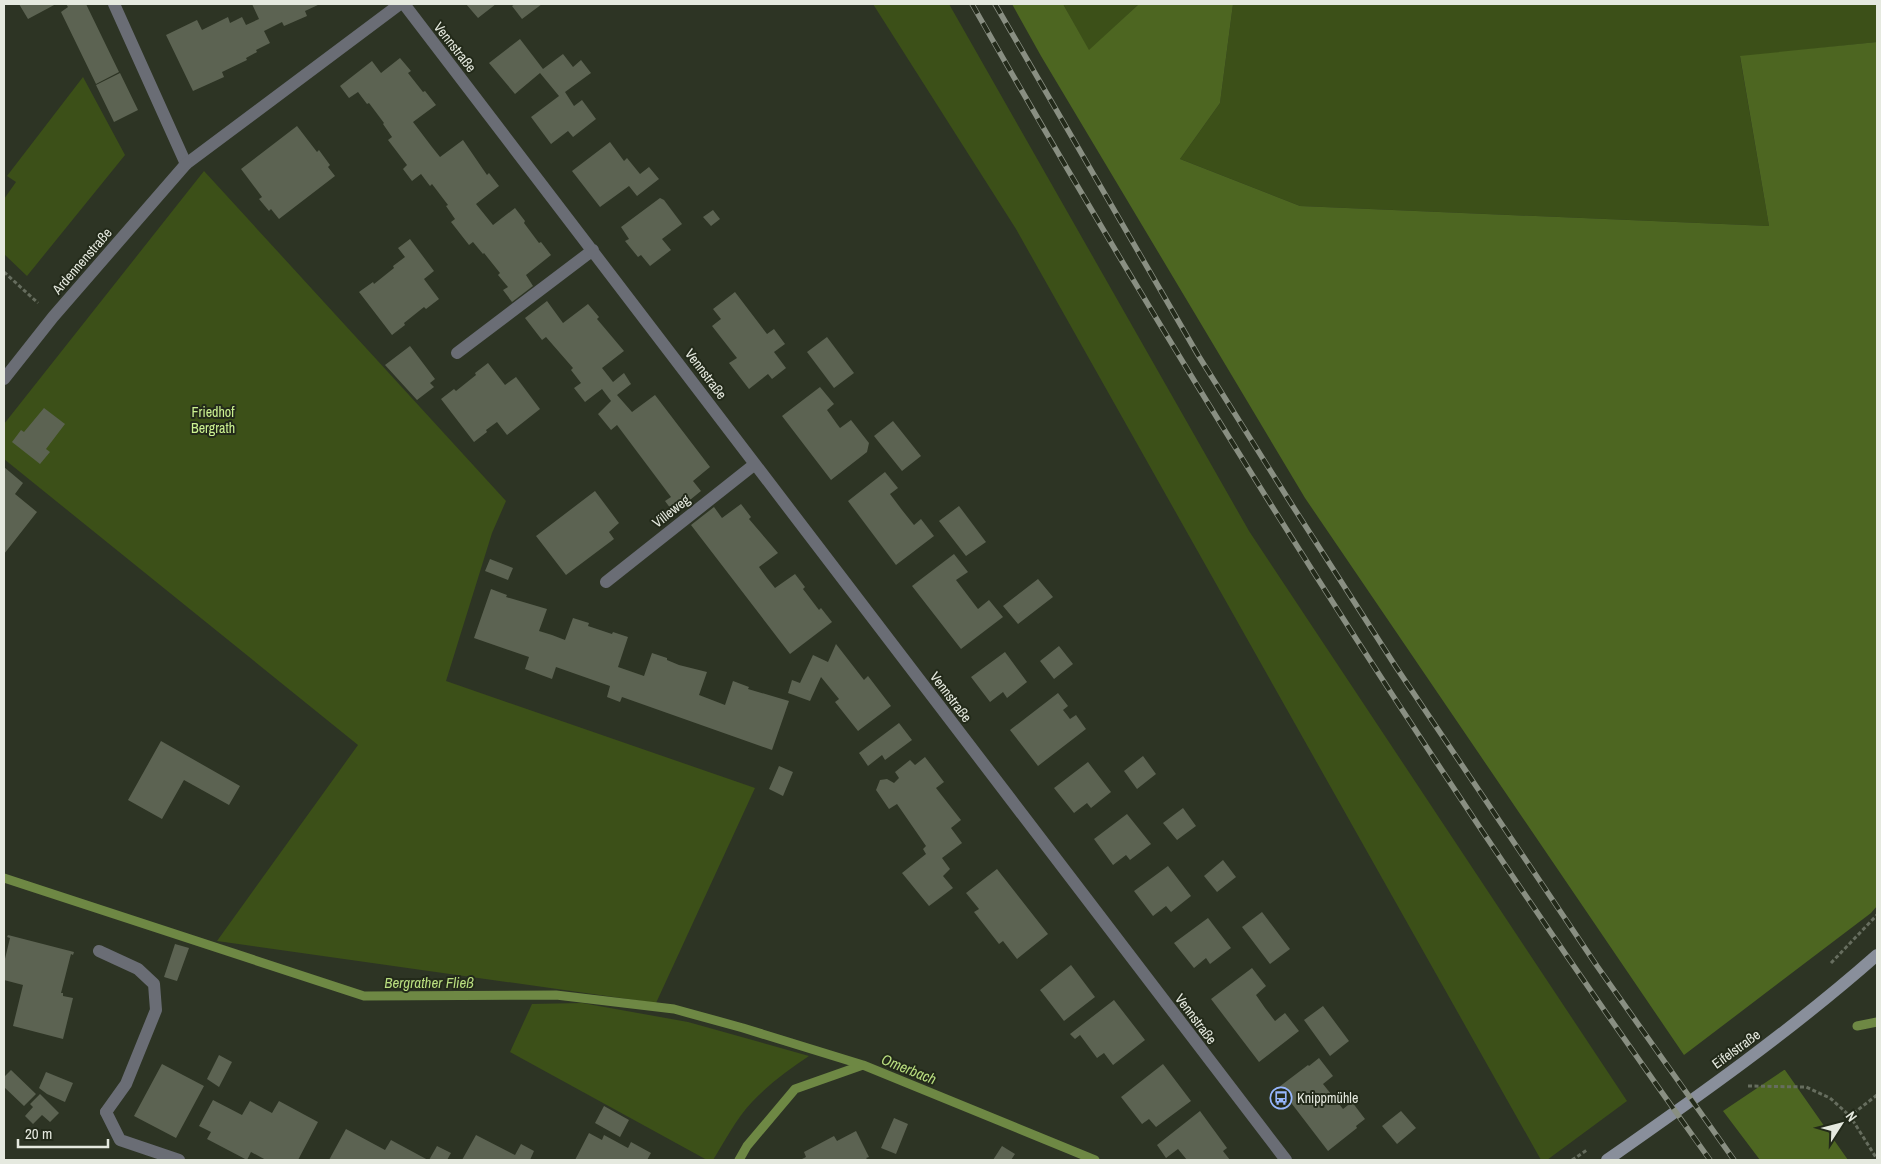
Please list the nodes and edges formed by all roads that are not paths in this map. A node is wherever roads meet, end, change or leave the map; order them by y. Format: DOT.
graph roads {
  1 [pos="114,4"];
  2 [pos="402,4"];
  3 [pos="186,164"];
  4 [pos="593,250"];
  5 [pos="457,354"];
  6 [pos="4,379"];
  7 [pos="755,464"];
  8 [pos="606,582"];
  9 [pos="99,951"];
  10 [pos="1877,955"];
  11 [pos="179,1160"];
  12 [pos="1286,1160"];
  13 [pos="1607,1160"];
  1 -- 3 [label="street"];
  2 -- 3 [label="street, Ardennenstraße"];
  2 -- 4 [label="street, Vennstraße"];
  3 -- 6 [label="street, Ardennenstraße"];
  4 -- 5 [label="street"];
  4 -- 7 [label="street, Vennstraße"];
  7 -- 8 [label="street, Villeweg"];
  7 -- 12 [label="street, Vennstraße"];
  9 -- 11 [label="street"];
  10 -- 13 [label="main road, Eifelstraße"];
}
